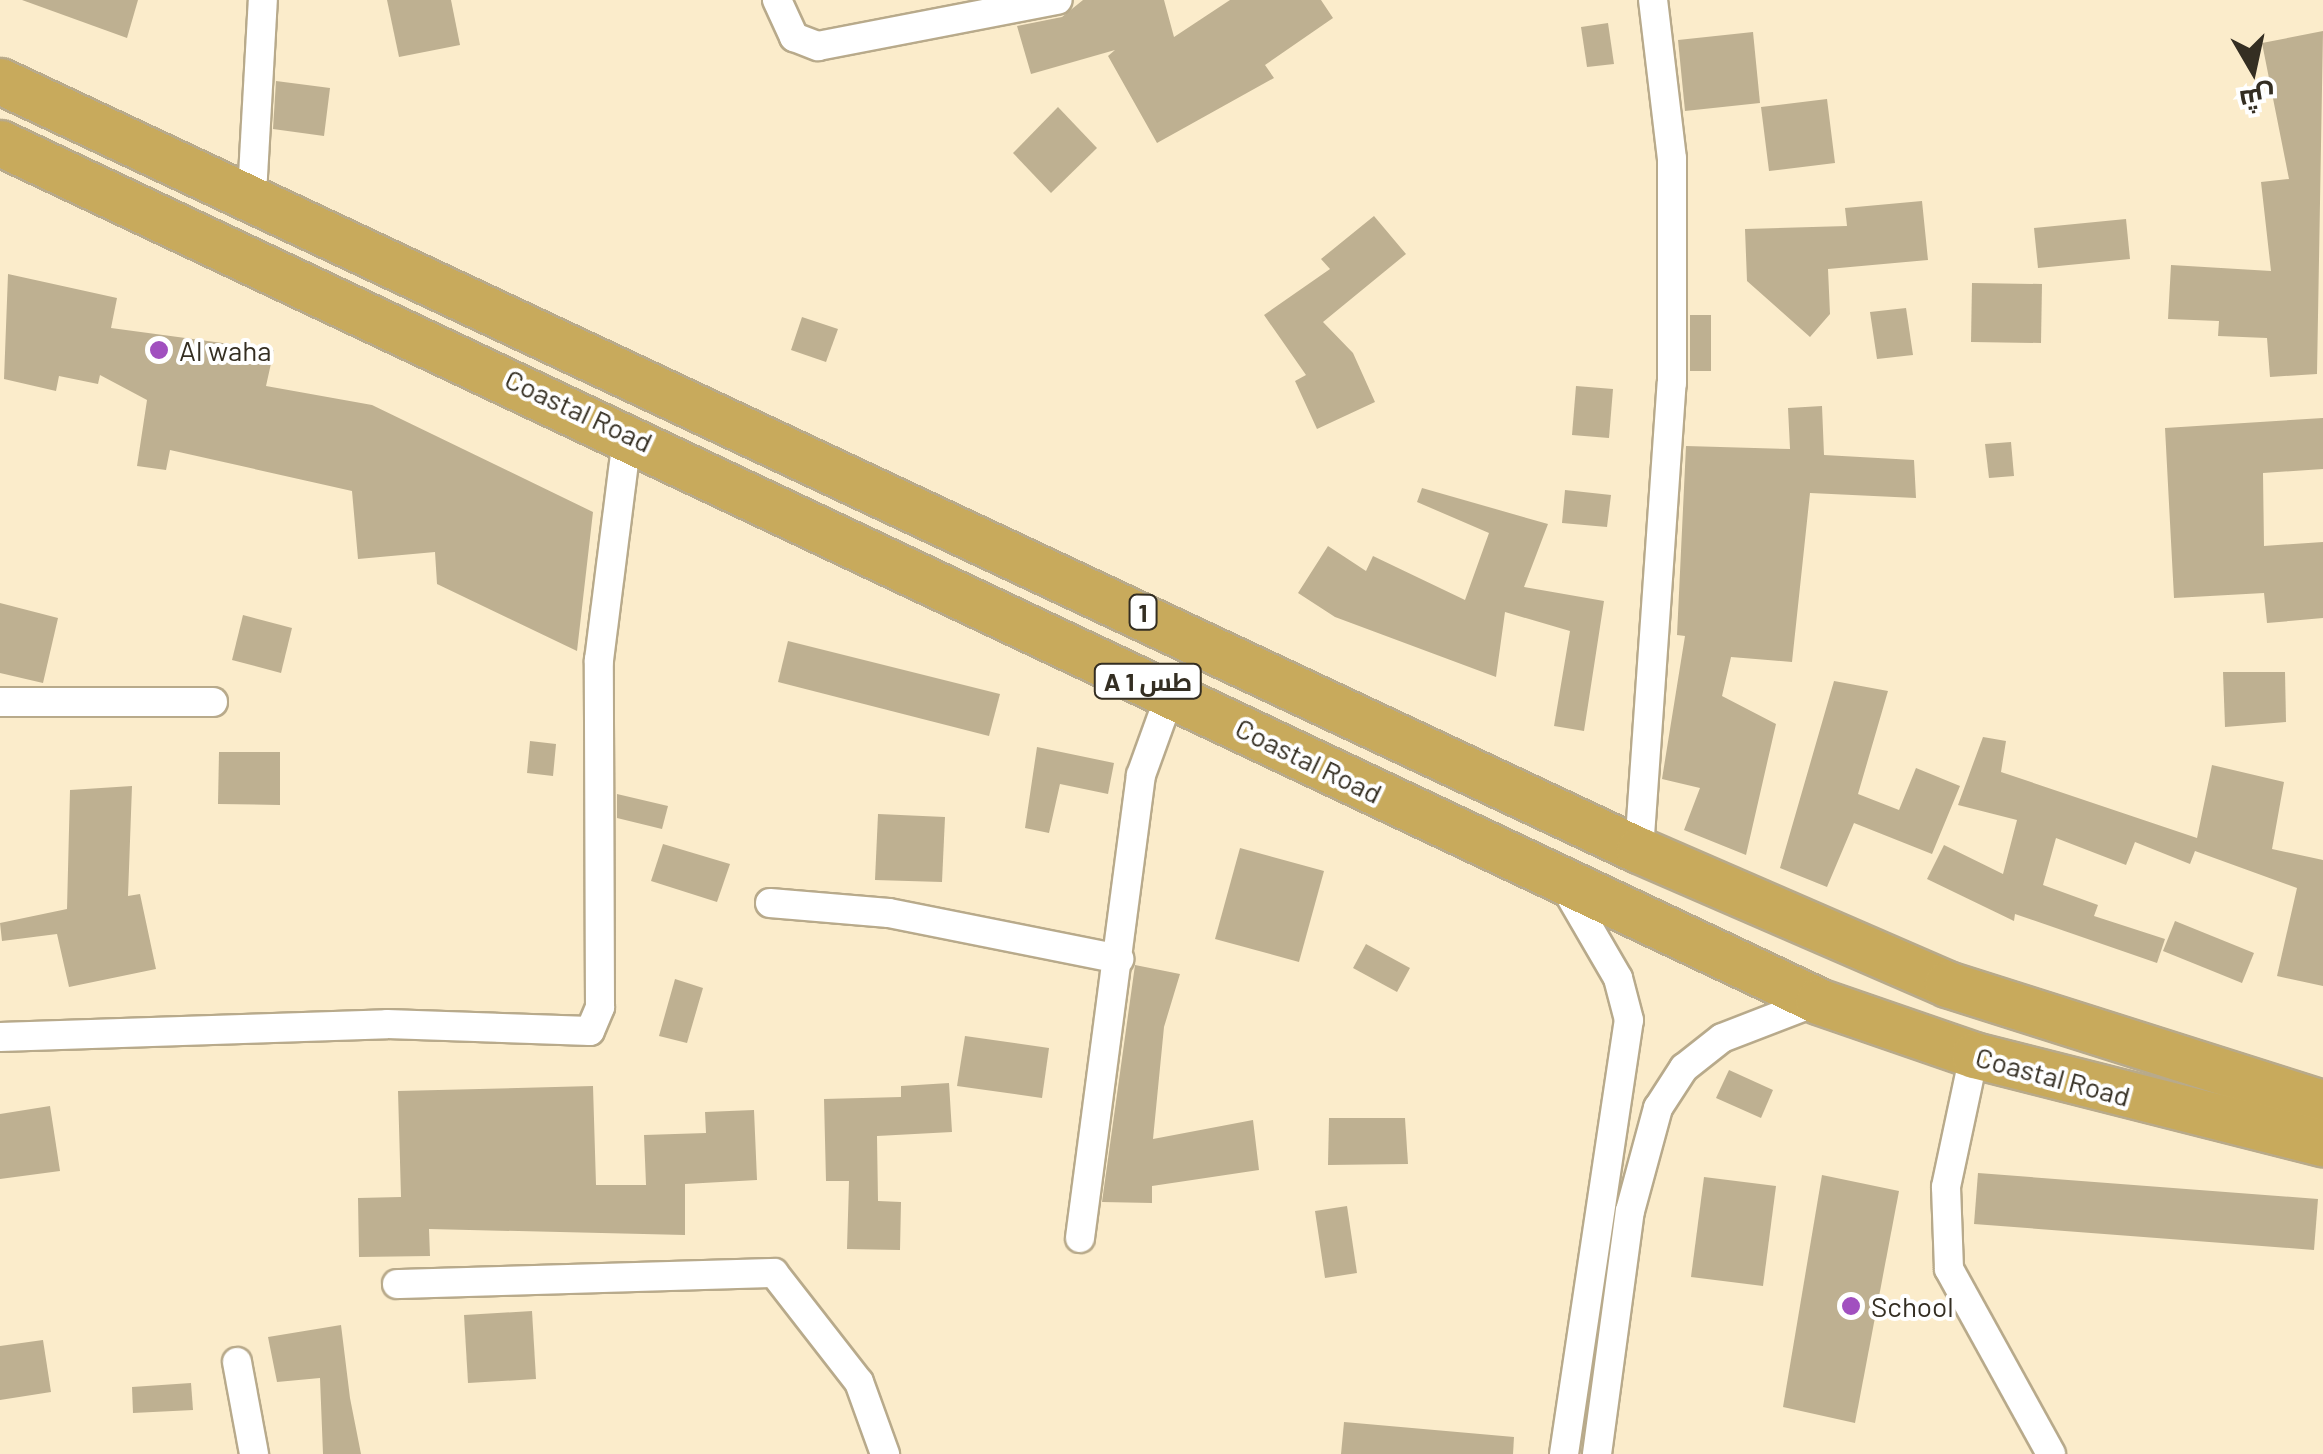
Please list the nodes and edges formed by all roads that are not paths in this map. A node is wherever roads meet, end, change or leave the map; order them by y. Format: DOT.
graph roads {
  1 [pos="263,0"];
  2 [pos="777,0"];
  3 [pos="1058,0"];
  4 [pos="1652,0"];
  5 [pos="0,81"];
  6 [pos="0,142"];
  7 [pos="252,194"];
  8 [pos="628,432"];
  9 [pos="1171,692"];
  10 [pos="0,702"];
  11 [pos="212,702"];
  12 [pos="1639,850"];
  13 [pos="1565,887"];
  14 [pos="770,903"];
  15 [pos="1119,959"];
  16 [pos="1818,1001"];
  17 [pos="0,1037"];
  18 [pos="1974,1055"];
  19 [pos="2313,1101"];
  20 [pos="2323,1143"];
  21 [pos="1080,1238"];
  22 [pos="397,1284"];
  23 [pos="237,1362"];
  24 [pos="254,1454"];
  25 [pos="885,1454"];
  26 [pos="1564,1454"];
  27 [pos="1598,1454"];
  28 [pos="2051,1454"];
  1 -- 7 [label="street"];
  2 -- 3 [label="street"];
  4 -- 12 [label="street"];
  5 -- 7 [label="highway, Coastal Road / 1"];
  6 -- 8 [label="highway, Coastal Road / A 1 طس"];
  7 -- 12 [label="highway, Coastal Road / 1"];
  8 -- 9 [label="highway, Coastal Road / A 1 طس"];
  8 -- 17 [label="street"];
  9 -- 13 [label="highway, Coastal Road / A 1 طس"];
  9 -- 15 [label="street"];
  10 -- 11 [label="street"];
  12 -- 19 [label="highway, Coastal Road / 1"];
  13 -- 16 [label="highway, Coastal Road / A 1 طس"];
  13 -- 26 [label="street"];
  14 -- 15 [label="street"];
  15 -- 21 [label="street"];
  16 -- 18 [label="highway, Coastal Road / A 1 طس"];
  16 -- 27 [label="street"];
  18 -- 20 [label="highway, Coastal Road / A 1 طس"];
  18 -- 28 [label="street"];
  22 -- 25 [label="street"];
  23 -- 24 [label="street"];
}
